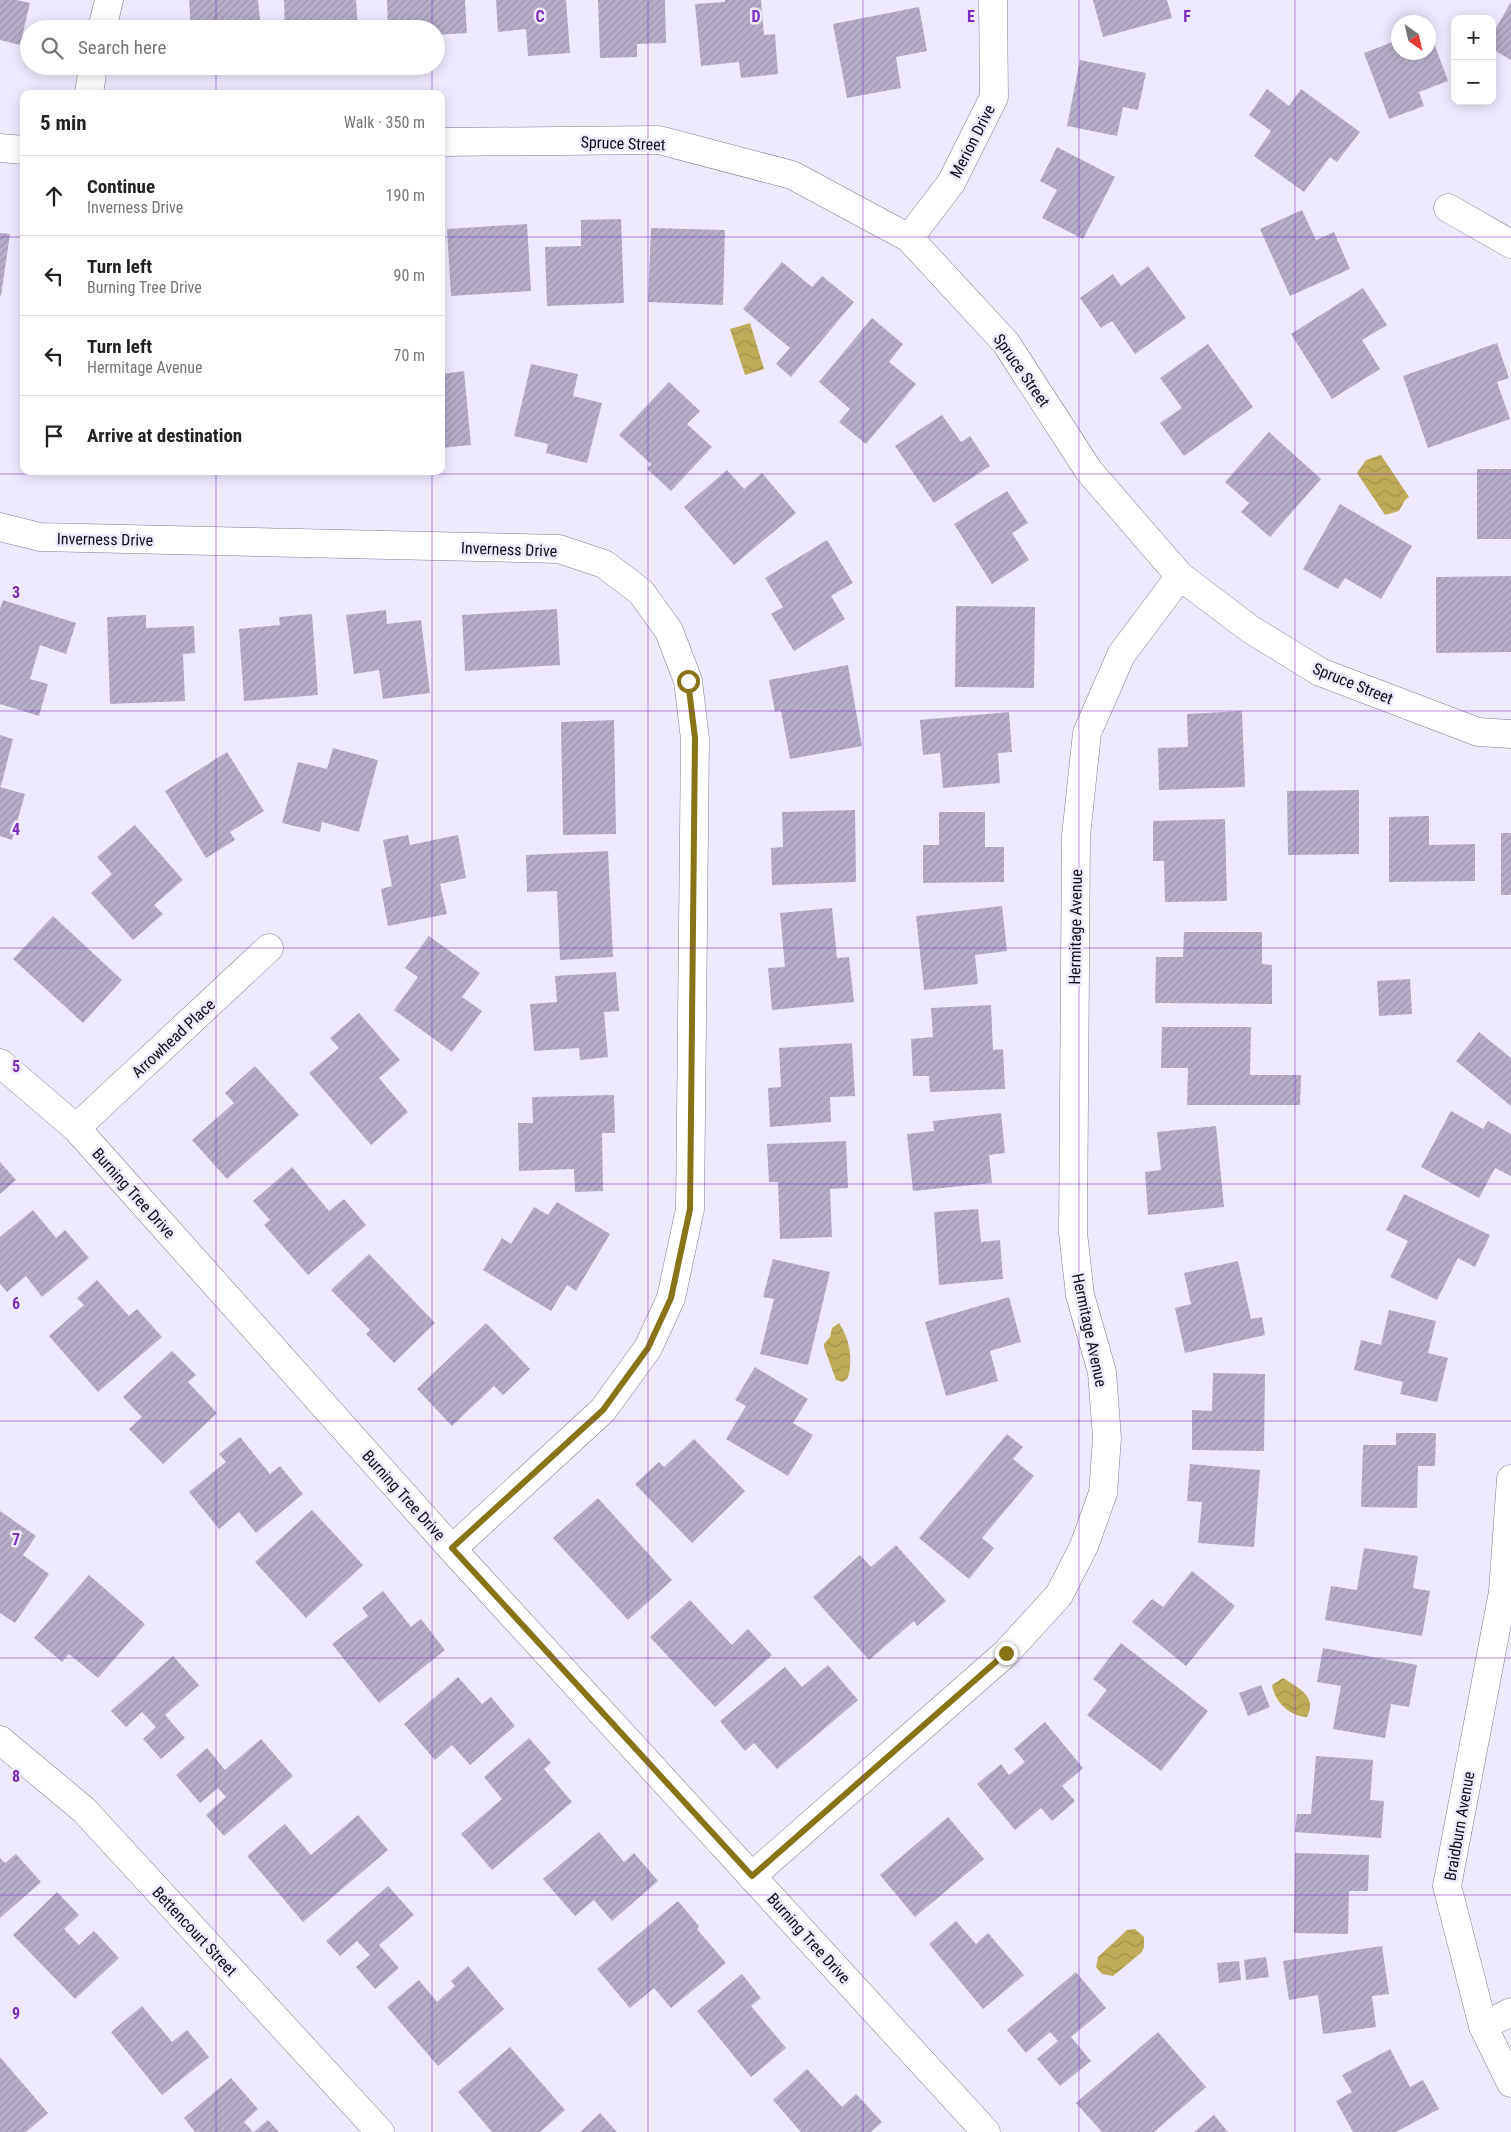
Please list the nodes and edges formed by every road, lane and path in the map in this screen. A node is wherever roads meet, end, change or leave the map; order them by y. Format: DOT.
graph roads {
  1 [pos="109,0"];
  2 [pos="993,0"];
  3 [pos="104,20"];
  4 [pos="91,75"];
  5 [pos="89,90"];
  6 [pos="445,142"];
  7 [pos="0,148"];
  8 [pos="20,150"];
  9 [pos="1448,208"];
  10 [pos="909,238"];
  11 [pos="1511,244"];
  12 [pos="0,527"];
  13 [pos="1180,576"];
  14 [pos="1511,734"];
  15 [pos="269,948"];
  16 [pos="0,1063"];
  17 [pos="76,1128"];
  18 [pos="1511,1479"];
  19 [pos="1510,1518"];
  20 [pos="452,1548"];
  21 [pos="1507,1592"];
  22 [pos="0,1740"];
  23 [pos="752,1876"];
  24 [pos="1511,2012"];
  25 [pos="1483,2026"];
  26 [pos="1511,2083"];
  27 [pos="380,2132"];
  28 [pos="986,2132"];
  1 -- 3 [label="street"];
  2 -- 10 [label="street, Merion Drive"];
  4 -- 5 [label="street"];
  6 -- 10 [label="street, Spruce Street"];
  7 -- 8 [label="street"];
  9 -- 11 [label="street"];
  10 -- 13 [label="street, Spruce Street"];
  12 -- 20 [label="street, Inverness Drive"];
  13 -- 14 [label="street, Spruce Street"];
  13 -- 23 [label="street, Hermitage Avenue"];
  15 -- 17 [label="street, Arrowhead Place"];
  16 -- 17 [label="street, Burning Tree Drive"];
  17 -- 20 [label="street, Burning Tree Drive"];
  18 -- 19 [label="street, Braidburn Avenue"];
  19 -- 21 [label="street, Braidburn Avenue"];
  20 -- 23 [label="street, Burning Tree Drive"];
  21 -- 25 [label="street, Braidburn Avenue"];
  22 -- 27 [label="street, Bettencourt Street"];
  23 -- 28 [label="street, Burning Tree Drive"];
  24 -- 25 [label="street"];
  25 -- 26 [label="street, Braidburn Avenue"];
}
